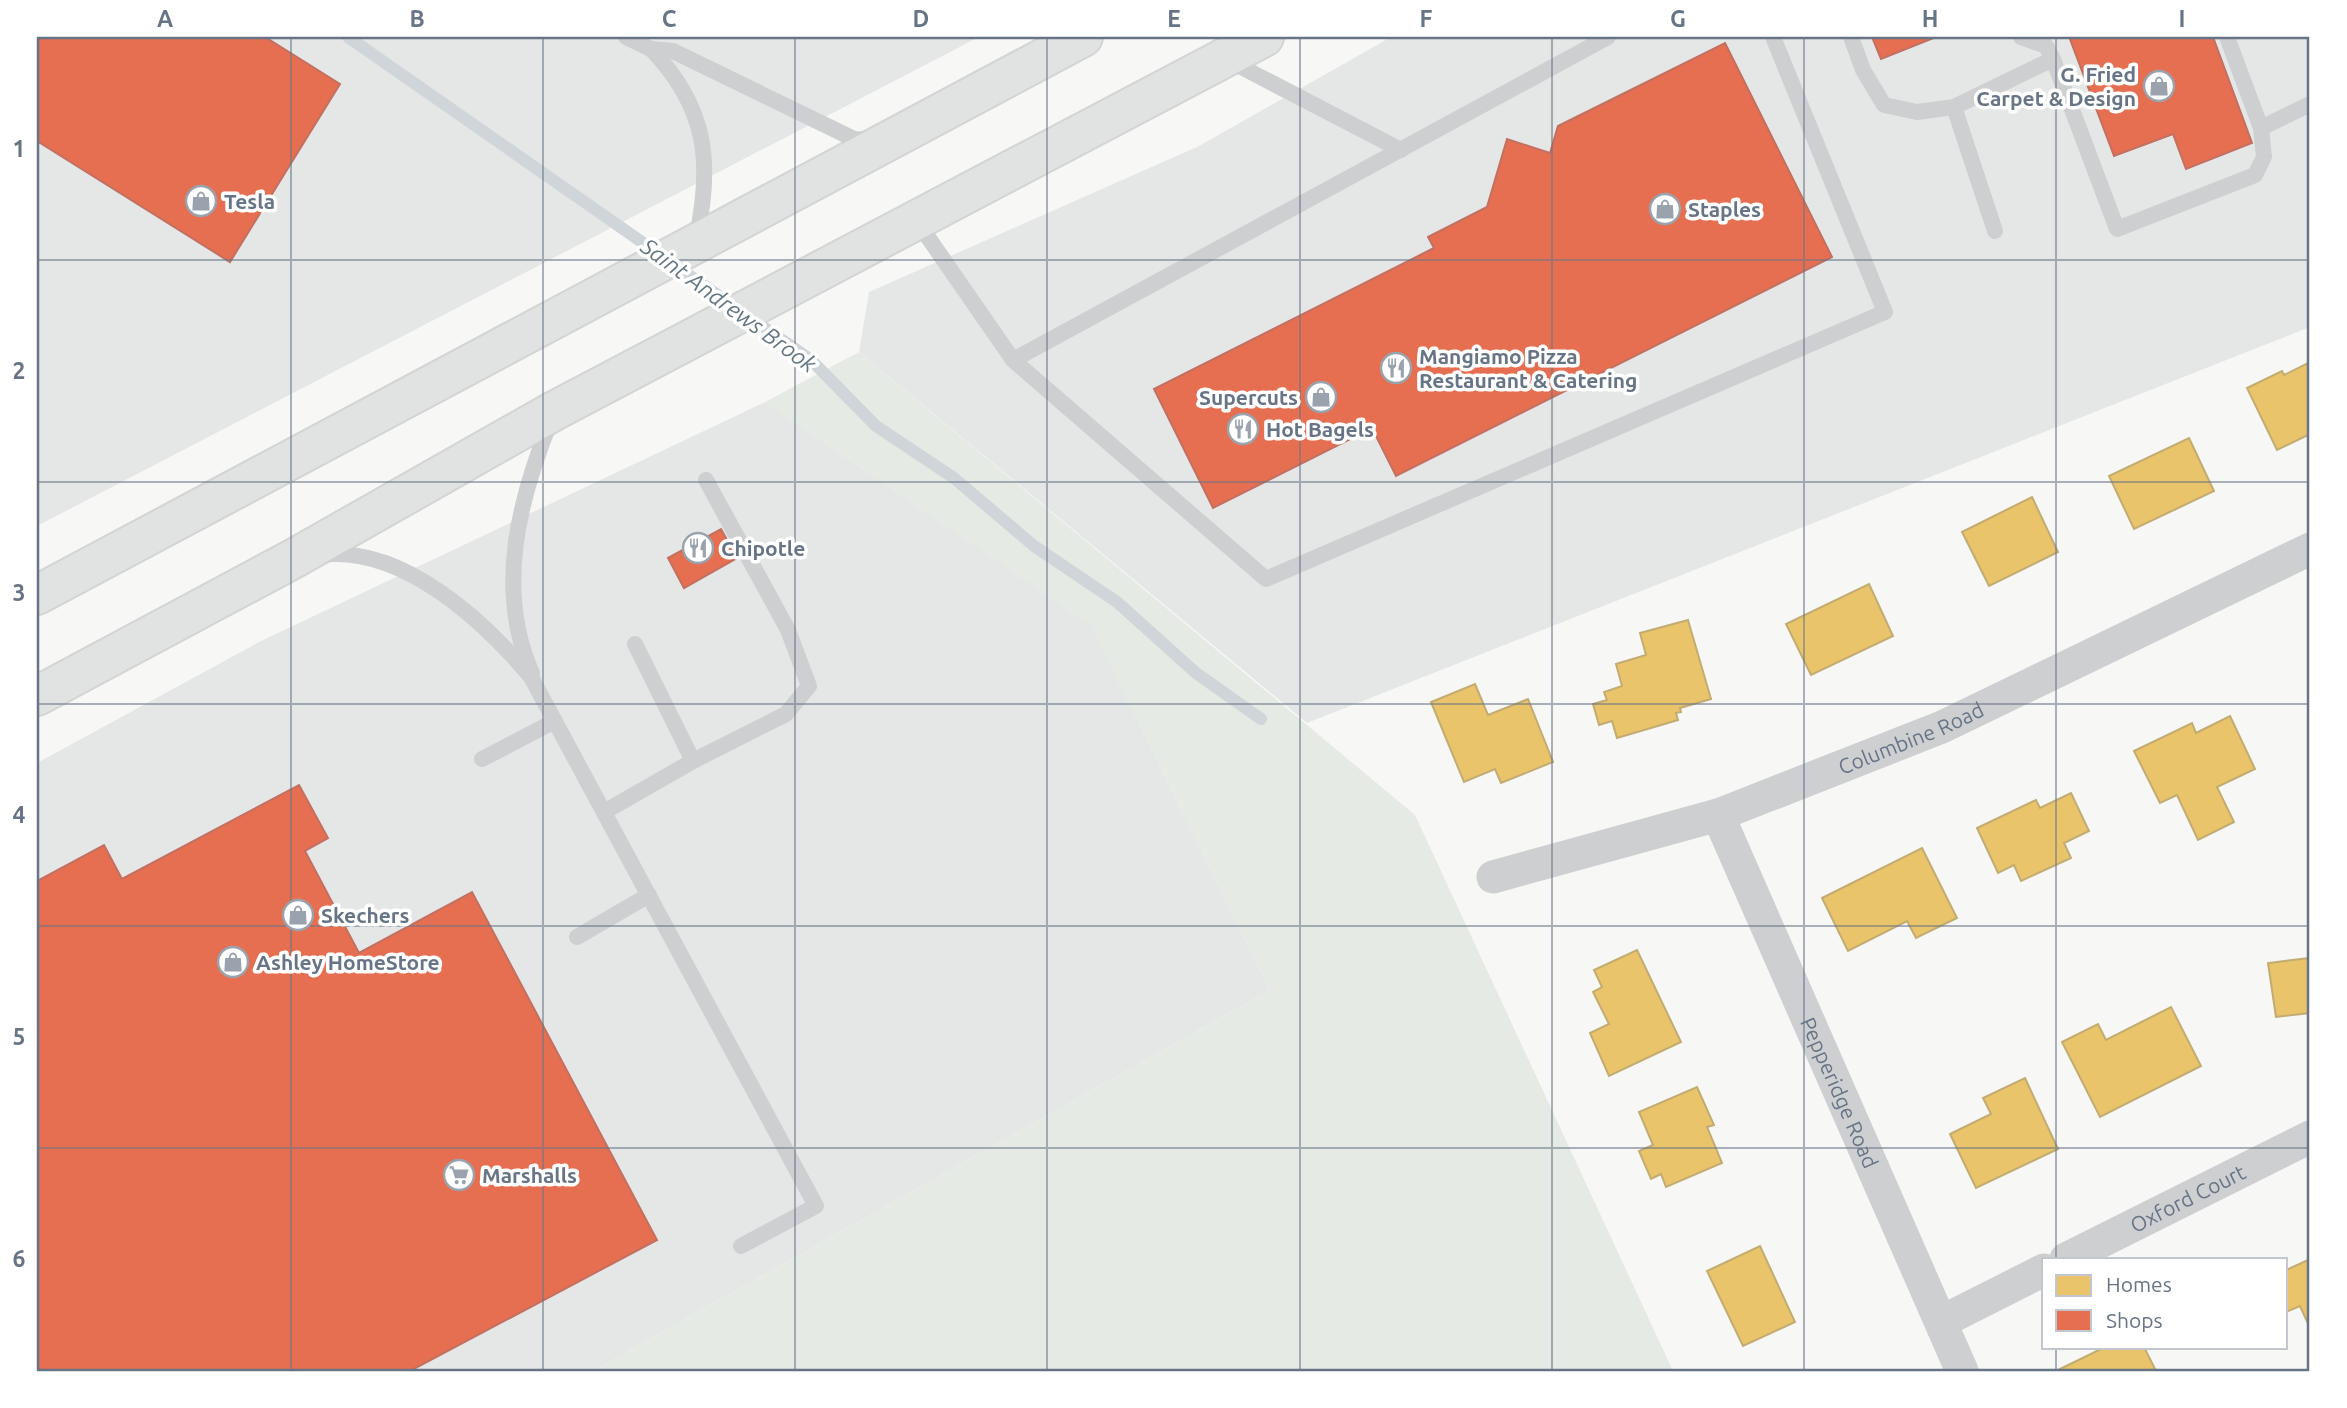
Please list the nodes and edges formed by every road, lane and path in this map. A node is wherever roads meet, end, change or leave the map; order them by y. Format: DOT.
graph roads {
  1 [pos="626,37"];
  2 [pos="1083,37"];
  3 [pos="1264,37"];
  4 [pos="1608,37"];
  5 [pos="1773,37"];
  6 [pos="1851,37"];
  7 [pos="2021,37"];
  8 [pos="2227,37"];
  9 [pos="652,43"];
  10 [pos="2050,47"];
  11 [pos="1224,58"];
  12 [pos="2310,104"];
  13 [pos="1954,107"];
  14 [pos="2261,128"];
  15 [pos="888,140"];
  16 [pos="1401,150"];
  17 [pos="916,220"];
  18 [pos="1995,231"];
  19 [pos="704,240"];
  20 [pos="1013,360"];
  21 [pos="554,411"];
  22 [pos="706,480"];
  23 [pos="2310,549"];
  24 [pos="293,559"];
  25 [pos="37,594"];
  26 [pos="635,644"];
  27 [pos="541,695"];
  28 [pos="37,696"];
  29 [pos="555,720"];
  30 [pos="482,759"];
  31 [pos="693,761"];
  32 [pos="604,812"];
  33 [pos="1718,815"];
  34 [pos="1493,877"];
  35 [pos="649,895"];
  36 [pos="577,937"];
  37 [pos="2310,1137"];
  38 [pos="741,1246"];
  39 [pos="2068,1258"];
  40 [pos="2042,1271"];
  41 [pos="1941,1322"];
  42 [pos="1962,1371"];
  1 -- 9 [label="lane"];
  2 -- 15 [label="highway"];
  3 -- 11 [label="highway"];
  4 -- 16 [label="lane"];
  5 -- 20 [label="lane"];
  6 -- 13 [label="lane"];
  7 -- 10 [label="lane"];
  8 -- 14 [label="lane"];
  9 -- 15 [label="lane"];
  9 -- 19 [label="lane"];
  10 -- 13 [label="lane"];
  10 -- 14 [label="lane"];
  11 -- 16 [label="lane"];
  11 -- 17 [label="highway"];
  12 -- 14 [label="lane"];
  13 -- 18 [label="lane"];
  15 -- 19 [label="highway"];
  16 -- 20 [label="lane"];
  17 -- 20 [label="lane"];
  17 -- 21 [label="highway"];
  19 -- 25 [label="highway"];
  21 -- 24 [label="highway"];
  21 -- 27 [label="lane"];
  22 -- 31 [label="lane"];
  23 -- 33 [label="street, Columbine Road"];
  24 -- 27 [label="lane"];
  24 -- 28 [label="highway"];
  26 -- 31 [label="lane"];
  27 -- 29 [label="lane"];
  29 -- 30 [label="lane"];
  29 -- 32 [label="lane"];
  31 -- 32 [label="lane"];
  32 -- 35 [label="lane"];
  33 -- 34 [label="street, Columbine Road"];
  33 -- 41 [label="street, Pepperidge Road"];
  35 -- 36 [label="lane"];
  35 -- 38 [label="lane"];
  37 -- 39 [label="street, Oxford Court"];
  40 -- 41 [label="street"];
  41 -- 42 [label="street, Pepperidge Road"];
}
